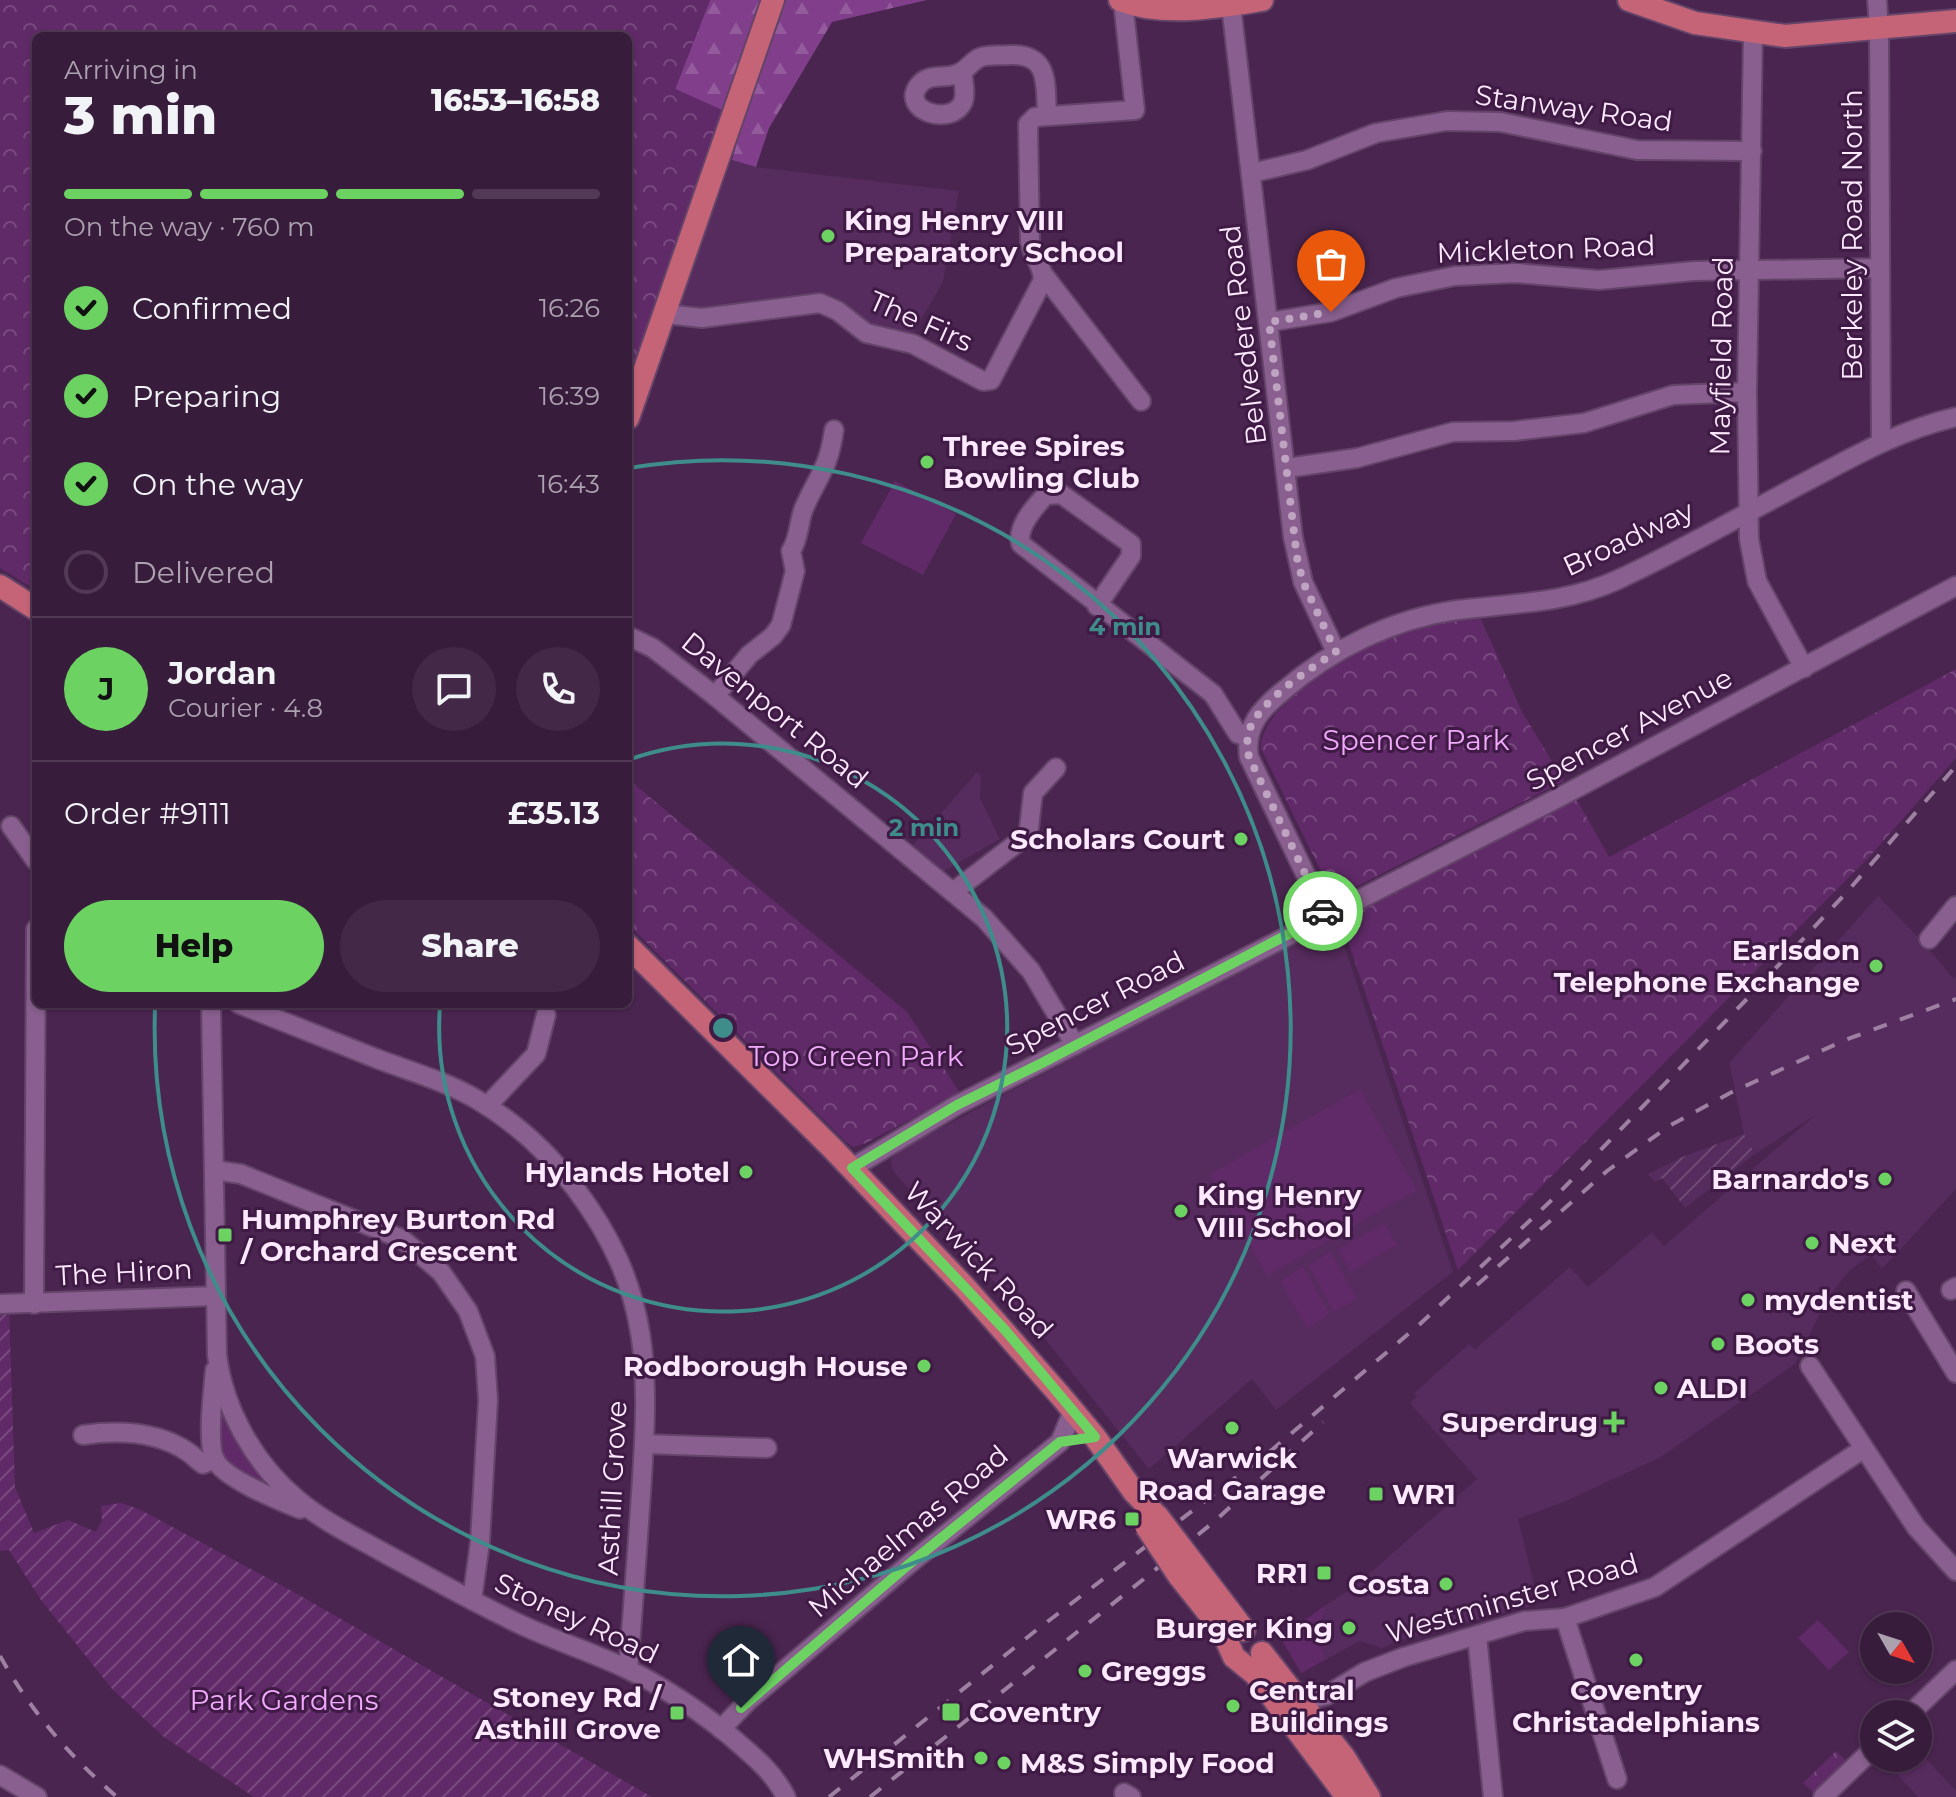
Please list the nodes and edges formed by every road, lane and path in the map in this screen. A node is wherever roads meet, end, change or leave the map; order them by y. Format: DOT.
graph roads {
  1 [pos="773,0"];
  2 [pos="1262,0"];
  3 [pos="1629,0"];
  4 [pos="1877,0"];
  5 [pos="1122,1"];
  6 [pos="1231,5"];
  7 [pos="1956,21"];
  8 [pos="1879,29"];
  9 [pos="1753,33"];
  10 [pos="963,71"];
  11 [pos="1047,116"];
  12 [pos="1752,151"];
  13 [pos="1252,173"];
  14 [pos="1880,268"];
  15 [pos="1750,270"];
  16 [pos="1043,274"];
  17 [pos="665,314"];
  18 [pos="1269,322"];
  19 [pos="1747,392"];
  20 [pos="1141,401"];
  21 [pos="632,407"];
  22 [pos="1956,417"];
  23 [pos="834,430"];
  24 [pos="1881,441"];
  25 [pos="1287,468"];
  26 [pos="1747,512"];
  27 [pos="0,586"];
  28 [pos="1956,586"];
  29 [pos="32,606"];
  30 [pos="1097,606"];
  31 [pos="632,638"];
  32 [pos="1336,652"];
  33 [pos="1804,668"];
  34 [pos="715,696"];
  35 [pos="1248,737"];
  36 [pos="1056,768"];
  37 [pos="11,826"];
  38 [pos="32,855"];
  39 [pos="953,892"];
  40 [pos="1956,906"];
  41 [pos="1325,915"];
  42 [pos="1929,939"];
  43 [pos="632,950"];
  44 [pos="36,1008"];
  45 [pos="211,1008"];
  46 [pos="249,1008"];
  47 [pos="546,1015"];
  48 [pos="1075,1045"];
  49 [pos="487,1106"];
  50 [pos="852,1168"];
  51 [pos="214,1170"];
  52 [pos="1906,1291"];
  53 [pos="216,1296"];
  54 [pos="0,1304"];
  55 [pos="34,1304"];
  56 [pos="217,1355"];
  57 [pos="1810,1366"];
  58 [pos="1956,1373"];
  59 [pos="1073,1411"];
  60 [pos="83,1435"];
  61 [pos="1095,1437"];
  62 [pos="1060,1442"];
  63 [pos="644,1444"];
  64 [pos="767,1448"];
  65 [pos="1863,1449"];
  66 [pos="215,1459"];
  67 [pos="322,1517"];
  68 [pos="1956,1571"];
  69 [pos="472,1600"];
  70 [pos="1565,1618"];
  71 [pos="1477,1636"];
  72 [pos="1238,1646"];
  73 [pos="628,1669"];
  74 [pos="1956,1670"];
  75 [pos="1335,1691"];
  76 [pos="1296,1698"];
  77 [pos="1925,1700"];
  78 [pos="721,1729"];
  79 [pos="1322,1730"];
  80 [pos="1344,1757"];
  81 [pos="1860,1761"];
  82 [pos="0,1775"];
  83 [pos="1617,1779"];
  84 [pos="782,1790"];
  85 [pos="1336,1791"];
  86 [pos="37,1797"];
  87 [pos="1369,1797"];
  88 [pos="1493,1797"];
  89 [pos="1823,1797"];
  1 -- 17 [label="main road"];
  2 -- 6 [label="main road"];
  3 -- 9 [label="main road"];
  4 -- 8 [label="street, Berkeley Road North"];
  5 -- 6 [label="main road"];
  5 -- 11 [label="street"];
  6 -- 13 [label="street, Belvedere Road"];
  7 -- 8 [label="main road"];
  8 -- 9 [label="main road"];
  8 -- 14 [label="street, Berkeley Road North"];
  9 -- 12 [label="street, Mayfield Road"];
  10 -- 11 [label="street"];
  11 -- 16 [label="street"];
  12 -- 13 [label="street, Stanway Road"];
  12 -- 15 [label="street, Mayfield Road"];
  13 -- 18 [label="street, Belvedere Road"];
  14 -- 15 [label="street, Mickleton Road"];
  14 -- 24 [label="street, Berkeley Road North"];
  15 -- 18 [label="street, Mickleton Road"];
  15 -- 19 [label="street, Mayfield Road"];
  16 -- 17 [label="street, The Firs"];
  16 -- 20 [label="street"];
  17 -- 21 [label="main road"];
  18 -- 25 [label="street, Belvedere Road"];
  19 -- 25 [label="street"];
  19 -- 26 [label="street, Mayfield Road"];
  22 -- 24 [label="street, Broadway"];
  23 -- 34 [label="street"];
  24 -- 26 [label="street, Broadway"];
  25 -- 32 [label="street, Belvedere Road"];
  26 -- 32 [label="street, Broadway"];
  26 -- 33 [label="street, Mayfield Road"];
  27 -- 29 [label="main road"];
  28 -- 33 [label="street, Spencer Avenue"];
  30 -- 30 [label="street"];
  30 -- 35 [label="street"];
  31 -- 34 [label="street, Davenport Road"];
  32 -- 35 [label="street, Broadway"];
  33 -- 41 [label="street, Spencer Avenue"];
  34 -- 39 [label="street, Davenport Road"];
  35 -- 41 [label="street"];
  36 -- 39 [label="street"];
  37 -- 38 [label="street"];
  39 -- 48 [label="street, Davenport Road"];
  40 -- 42 [label="street"];
  41 -- 48 [label="street, Spencer Road"];
  43 -- 50 [label="main road, Warwick Road"];
  44 -- 55 [label="street, The Hiron"];
  45 -- 51 [label="street"];
  46 -- 49 [label="street, Asthill Grove"];
  47 -- 49 [label="street"];
  48 -- 50 [label="street, Spencer Road"];
  49 -- 63 [label="street, Asthill Grove"];
  50 -- 59 [label="main road, Warwick Road"];
  51 -- 53 [label="street"];
  51 -- 69 [label="street"];
  52 -- 58 [label="street"];
  53 -- 55 [label="street, The Hiron"];
  53 -- 56 [label="street"];
  54 -- 55 [label="street, The Hiron"];
  56 -- 66 [label="street"];
  56 -- 67 [label="street, Stoney Road"];
  57 -- 65 [label="street"];
  59 -- 61 [label="main road, Warwick Road"];
  59 -- 62 [label="street, Michaelmas Road"];
  60 -- 66 [label="street, Stoney Road"];
  61 -- 62 [label="street"];
  61 -- 72 [label="main road, Warwick Road, bridge"];
  62 -- 78 [label="street, Michaelmas Road"];
  63 -- 64 [label="street"];
  63 -- 73 [label="street, Asthill Grove"];
  65 -- 68 [label="street"];
  65 -- 70 [label="street, Westminster Road"];
  66 -- 67 [label="street, Stoney Road"];
  67 -- 69 [label="street, Stoney Road"];
  69 -- 73 [label="street, Stoney Road"];
  70 -- 71 [label="street, Westminster Road"];
  70 -- 83 [label="street"];
  71 -- 75 [label="street, Westminster Road"];
  71 -- 88 [label="street"];
  72 -- 76 [label="main road"];
  72 -- 85 [label="main road, Warwick Road"];
  73 -- 78 [label="street, Stoney Road"];
  74 -- 77 [label="street"];
  75 -- 76 [label="street, Westminster Road"];
  75 -- 79 [label="street"];
  76 -- 79 [label="main road"];
  78 -- 84 [label="street, Stoney Road"];
  79 -- 80 [label="main road"];
  80 -- 85 [label="street"];
  80 -- 87 [label="main road"];
  81 -- 89 [label="street"];
  82 -- 86 [label="street"];
}
